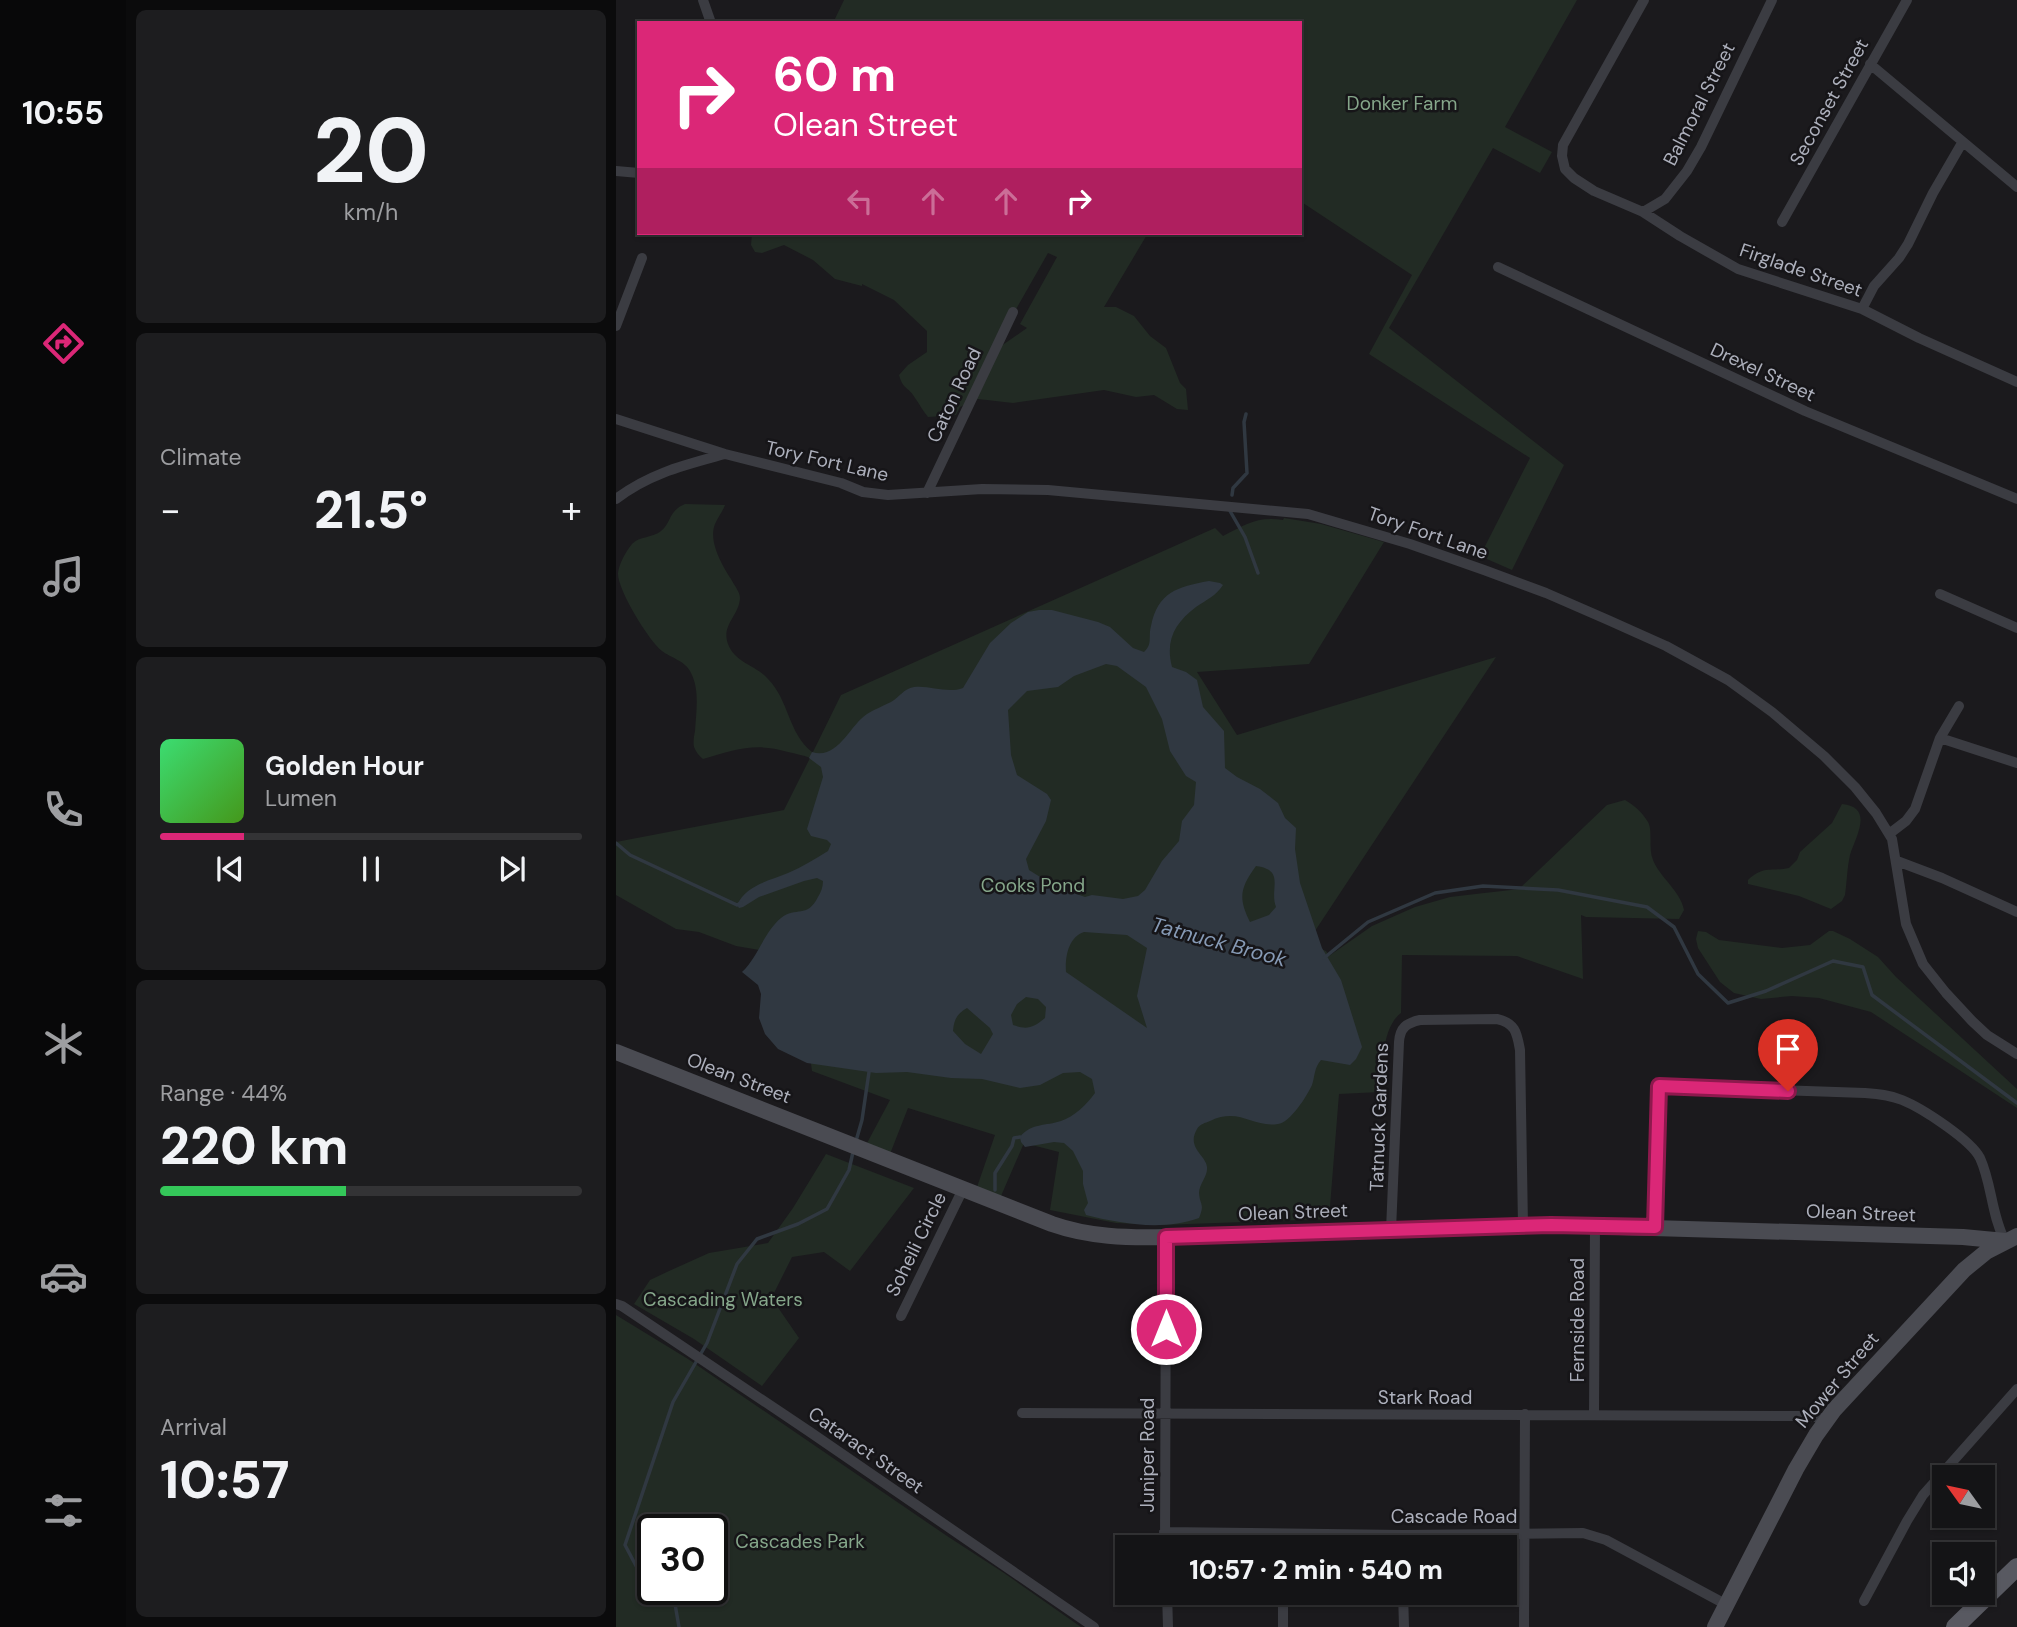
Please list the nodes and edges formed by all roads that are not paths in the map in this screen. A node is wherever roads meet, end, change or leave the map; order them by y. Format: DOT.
graph roads {
  1 [pos="703,0"];
  2 [pos="1644,0"];
  3 [pos="1772,0"];
  4 [pos="1907,0"];
  5 [pos="709,21"];
  6 [pos="1870,64"];
  7 [pos="1962,143"];
  8 [pos="616,171"];
  9 [pos="637,173"];
  10 [pos="2017,187"];
  11 [pos="1643,212"];
  12 [pos="1782,222"];
  13 [pos="642,258"];
  14 [pos="1498,267"];
  15 [pos="1861,309"];
  16 [pos="1013,312"];
  17 [pos="616,326"];
  18 [pos="2017,382"];
  19 [pos="616,419"];
  20 [pos="725,454"];
  21 [pos="927,493"];
  22 [pos="616,499"];
  23 [pos="2017,499"];
  24 [pos="1940,594"];
  25 [pos="2017,628"];
  26 [pos="1959,706"];
  27 [pos="1940,738"];
  28 [pos="2017,763"];
  29 [pos="1889,834"];
  30 [pos="1896,861"];
  31 [pos="2017,912"];
  32 [pos="616,1052"];
  33 [pos="2017,1054"];
  34 [pos="963,1189"];
  35 [pos="1523,1226"];
  36 [pos="1595,1226"];
  37 [pos="1655,1227"];
  38 [pos="1391,1230"];
  39 [pos="1166,1237"];
  40 [pos="2011,1238"];
  41 [pos="616,1304"];
  42 [pos="901,1316"];
  43 [pos="2017,1389"];
  44 [pos="1022,1412"];
  45 [pos="1165,1413"];
  46 [pos="1525,1415"];
  47 [pos="1594,1415"];
  48 [pos="1828,1419"];
  49 [pos="1164,1532"];
  50 [pos="1284,1533"];
  51 [pos="1524,1533"];
  52 [pos="1164,1535"];
  53 [pos="1403,1535"];
  54 [pos="2017,1567"];
  55 [pos="1864,1601"];
  56 [pos="1167,1605"];
  57 [pos="1283,1605"];
  58 [pos="1404,1605"];
  59 [pos="1727,1605"];
  60 [pos="1094,1627"];
  61 [pos="1168,1627"];
  62 [pos="1283,1627"];
  63 [pos="1404,1627"];
  64 [pos="1524,1627"];
  65 [pos="1715,1627"];
  66 [pos="1955,1627"];
  1 -- 5 [label="street"];
  2 -- 11 [label="street, Firglade Street"];
  3 -- 11 [label="street, Balmoral Street"];
  4 -- 6 [label="street, Seconset Street"];
  6 -- 7 [label="street"];
  6 -- 12 [label="street, Seconset Street"];
  7 -- 10 [label="street"];
  7 -- 15 [label="street"];
  8 -- 9 [label="street"];
  11 -- 15 [label="street, Firglade Street"];
  13 -- 17 [label="street"];
  14 -- 23 [label="street, Drexel Street"];
  15 -- 18 [label="street, Firglade Street"];
  16 -- 21 [label="street, Caton Road"];
  19 -- 20 [label="street, Tory Fort Lane"];
  20 -- 21 [label="street, Tory Fort Lane"];
  20 -- 22 [label="street"];
  21 -- 29 [label="street, Tory Fort Lane"];
  24 -- 25 [label="street"];
  26 -- 27 [label="street"];
  27 -- 28 [label="street"];
  27 -- 29 [label="street"];
  29 -- 30 [label="street, Tory Fort Lane"];
  30 -- 31 [label="street"];
  30 -- 33 [label="street, Tory Fort Lane"];
  32 -- 34 [label="street, Olean Street"];
  34 -- 39 [label="street, Olean Street"];
  34 -- 42 [label="street, Soheili Circle"];
  35 -- 36 [label="street, Olean Street"];
  35 -- 38 [label="street, Olean Street"];
  35 -- 38 [label="street, Tatnuck Gardens"];
  36 -- 37 [label="street, Olean Street"];
  36 -- 47 [label="street, Fernside Road"];
  37 -- 40 [label="street, Olean Street"];
  37 -- 40 [label="street"];
  38 -- 39 [label="street, Olean Street"];
  39 -- 45 [label="street, Juniper Road"];
  40 -- 48 [label="street, Mower Street"];
  41 -- 60 [label="street, Cataract Street"];
  43 -- 55 [label="street"];
  44 -- 45 [label="street, Stark Road"];
  45 -- 46 [label="street, Stark Road"];
  45 -- 49 [label="street, Juniper Road"];
  46 -- 47 [label="street, Stark Road"];
  46 -- 51 [label="street"];
  47 -- 48 [label="street, Stark Road"];
  48 -- 59 [label="street, Mower Street"];
  49 -- 50 [label="street, Cascade Road"];
  49 -- 52 [label="street, Juniper Road"];
  50 -- 53 [label="street, Cascade Road"];
  51 -- 53 [label="street, Cascade Road"];
  51 -- 59 [label="street, Cascade Road"];
  51 -- 64 [label="street"];
  54 -- 66 [label="main road"];
  56 -- 61 [label="street"];
  57 -- 62 [label="street"];
  58 -- 63 [label="street"];
  59 -- 65 [label="street, Mower Street"];
}
